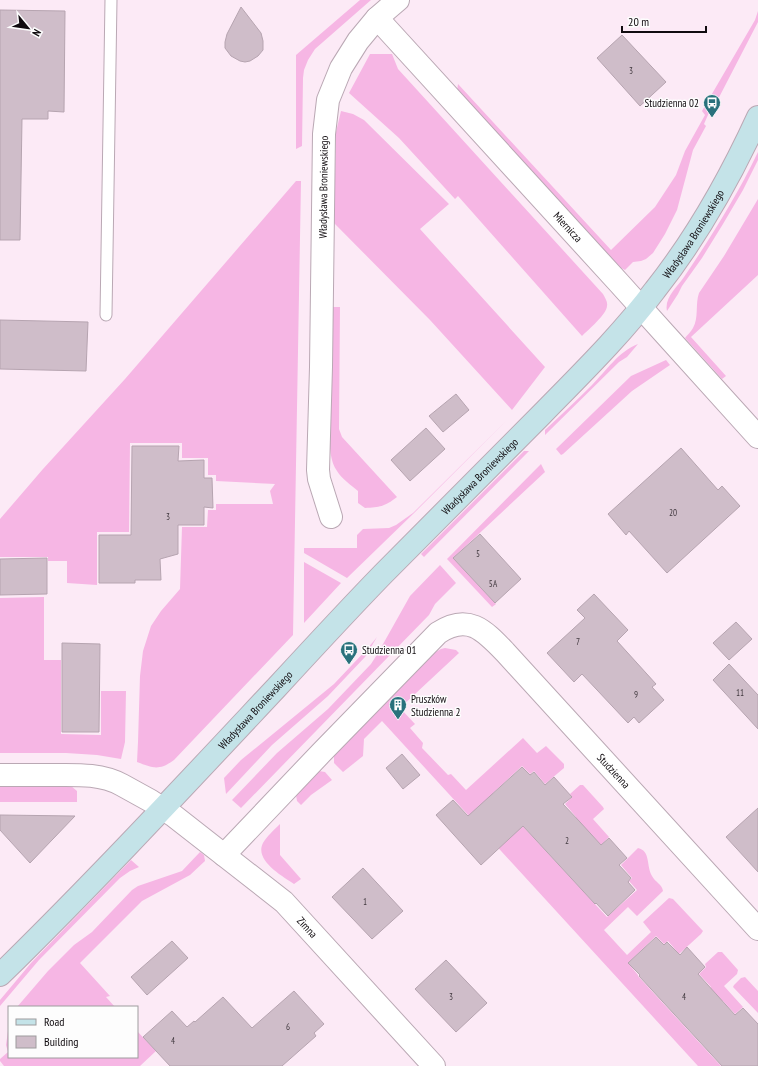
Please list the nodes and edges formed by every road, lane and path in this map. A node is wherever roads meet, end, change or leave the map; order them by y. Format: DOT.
graph roads {
  1 [pos="111,0"];
  2 [pos="398,0"];
  3 [pos="376,18"];
  4 [pos="758,117"];
  5 [pos="641,308"];
  6 [pos="106,315"];
  7 [pos="758,436"];
  8 [pos="330,517"];
  9 [pos="0,775"];
  10 [pos="163,808"];
  11 [pos="224,854"];
  12 [pos="758,929"];
  13 [pos="0,974"];
  14 [pos="434,1066"];
  1 -- 6 [label="lane"];
  2 -- 3 [label="street, Władysława Broniewskiego"];
  3 -- 5 [label="street, Miernicza"];
  3 -- 8 [label="street, Władysława Broniewskiego"];
  4 -- 5 [label="street, Władysława Broniewskiego"];
  5 -- 7 [label="street, Miernicza"];
  5 -- 10 [label="street, Władysława Broniewskiego"];
  9 -- 10 [label="street"];
  10 -- 11 [label="street, Zimna"];
  10 -- 13 [label="street, Władysława Broniewskiego"];
  11 -- 12 [label="street, Studzienna"];
  11 -- 14 [label="street, Zimna"];
}
